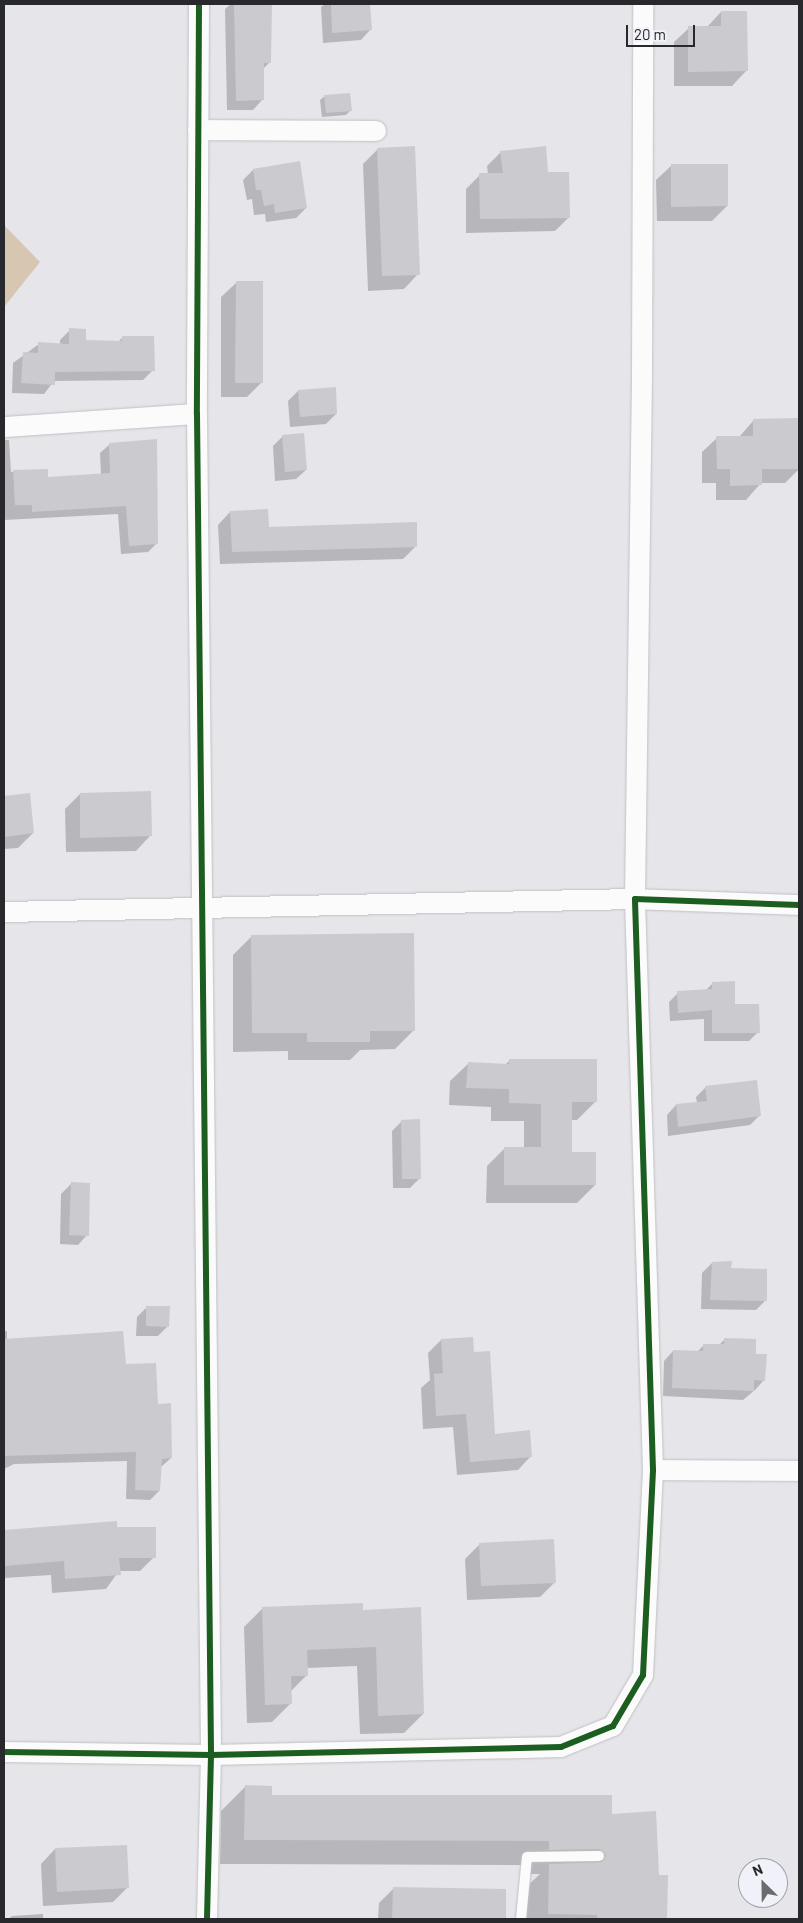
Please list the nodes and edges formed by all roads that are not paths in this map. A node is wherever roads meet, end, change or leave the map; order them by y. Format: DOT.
graph roads {
  1 [pos="199,4"];
  2 [pos="643,4"];
  3 [pos="198,130"];
  4 [pos="376,131"];
  5 [pos="197,414"];
  6 [pos="4,427"];
  7 [pos="635,899"];
  8 [pos="799,905"];
  9 [pos="201,909"];
  10 [pos="4,912"];
  11 [pos="653,1470"];
  12 [pos="799,1471"];
  13 [pos="4,1752"];
  14 [pos="211,1755"];
  15 [pos="599,1856"];
  16 [pos="207,1919"];
  17 [pos="521,1919"];
  1 -- 3 [label="street"];
  2 -- 7 [label="street"];
  3 -- 4 [label="street"];
  3 -- 5 [label="street"];
  5 -- 6 [label="street"];
  5 -- 9 [label="street"];
  7 -- 8 [label="street"];
  7 -- 9 [label="street"];
  7 -- 11 [label="street"];
  9 -- 10 [label="street"];
  9 -- 14 [label="street"];
  11 -- 12 [label="street"];
  11 -- 14 [label="street"];
  13 -- 14 [label="street"];
  14 -- 16 [label="street"];
  15 -- 17 [label="lane"];
}
